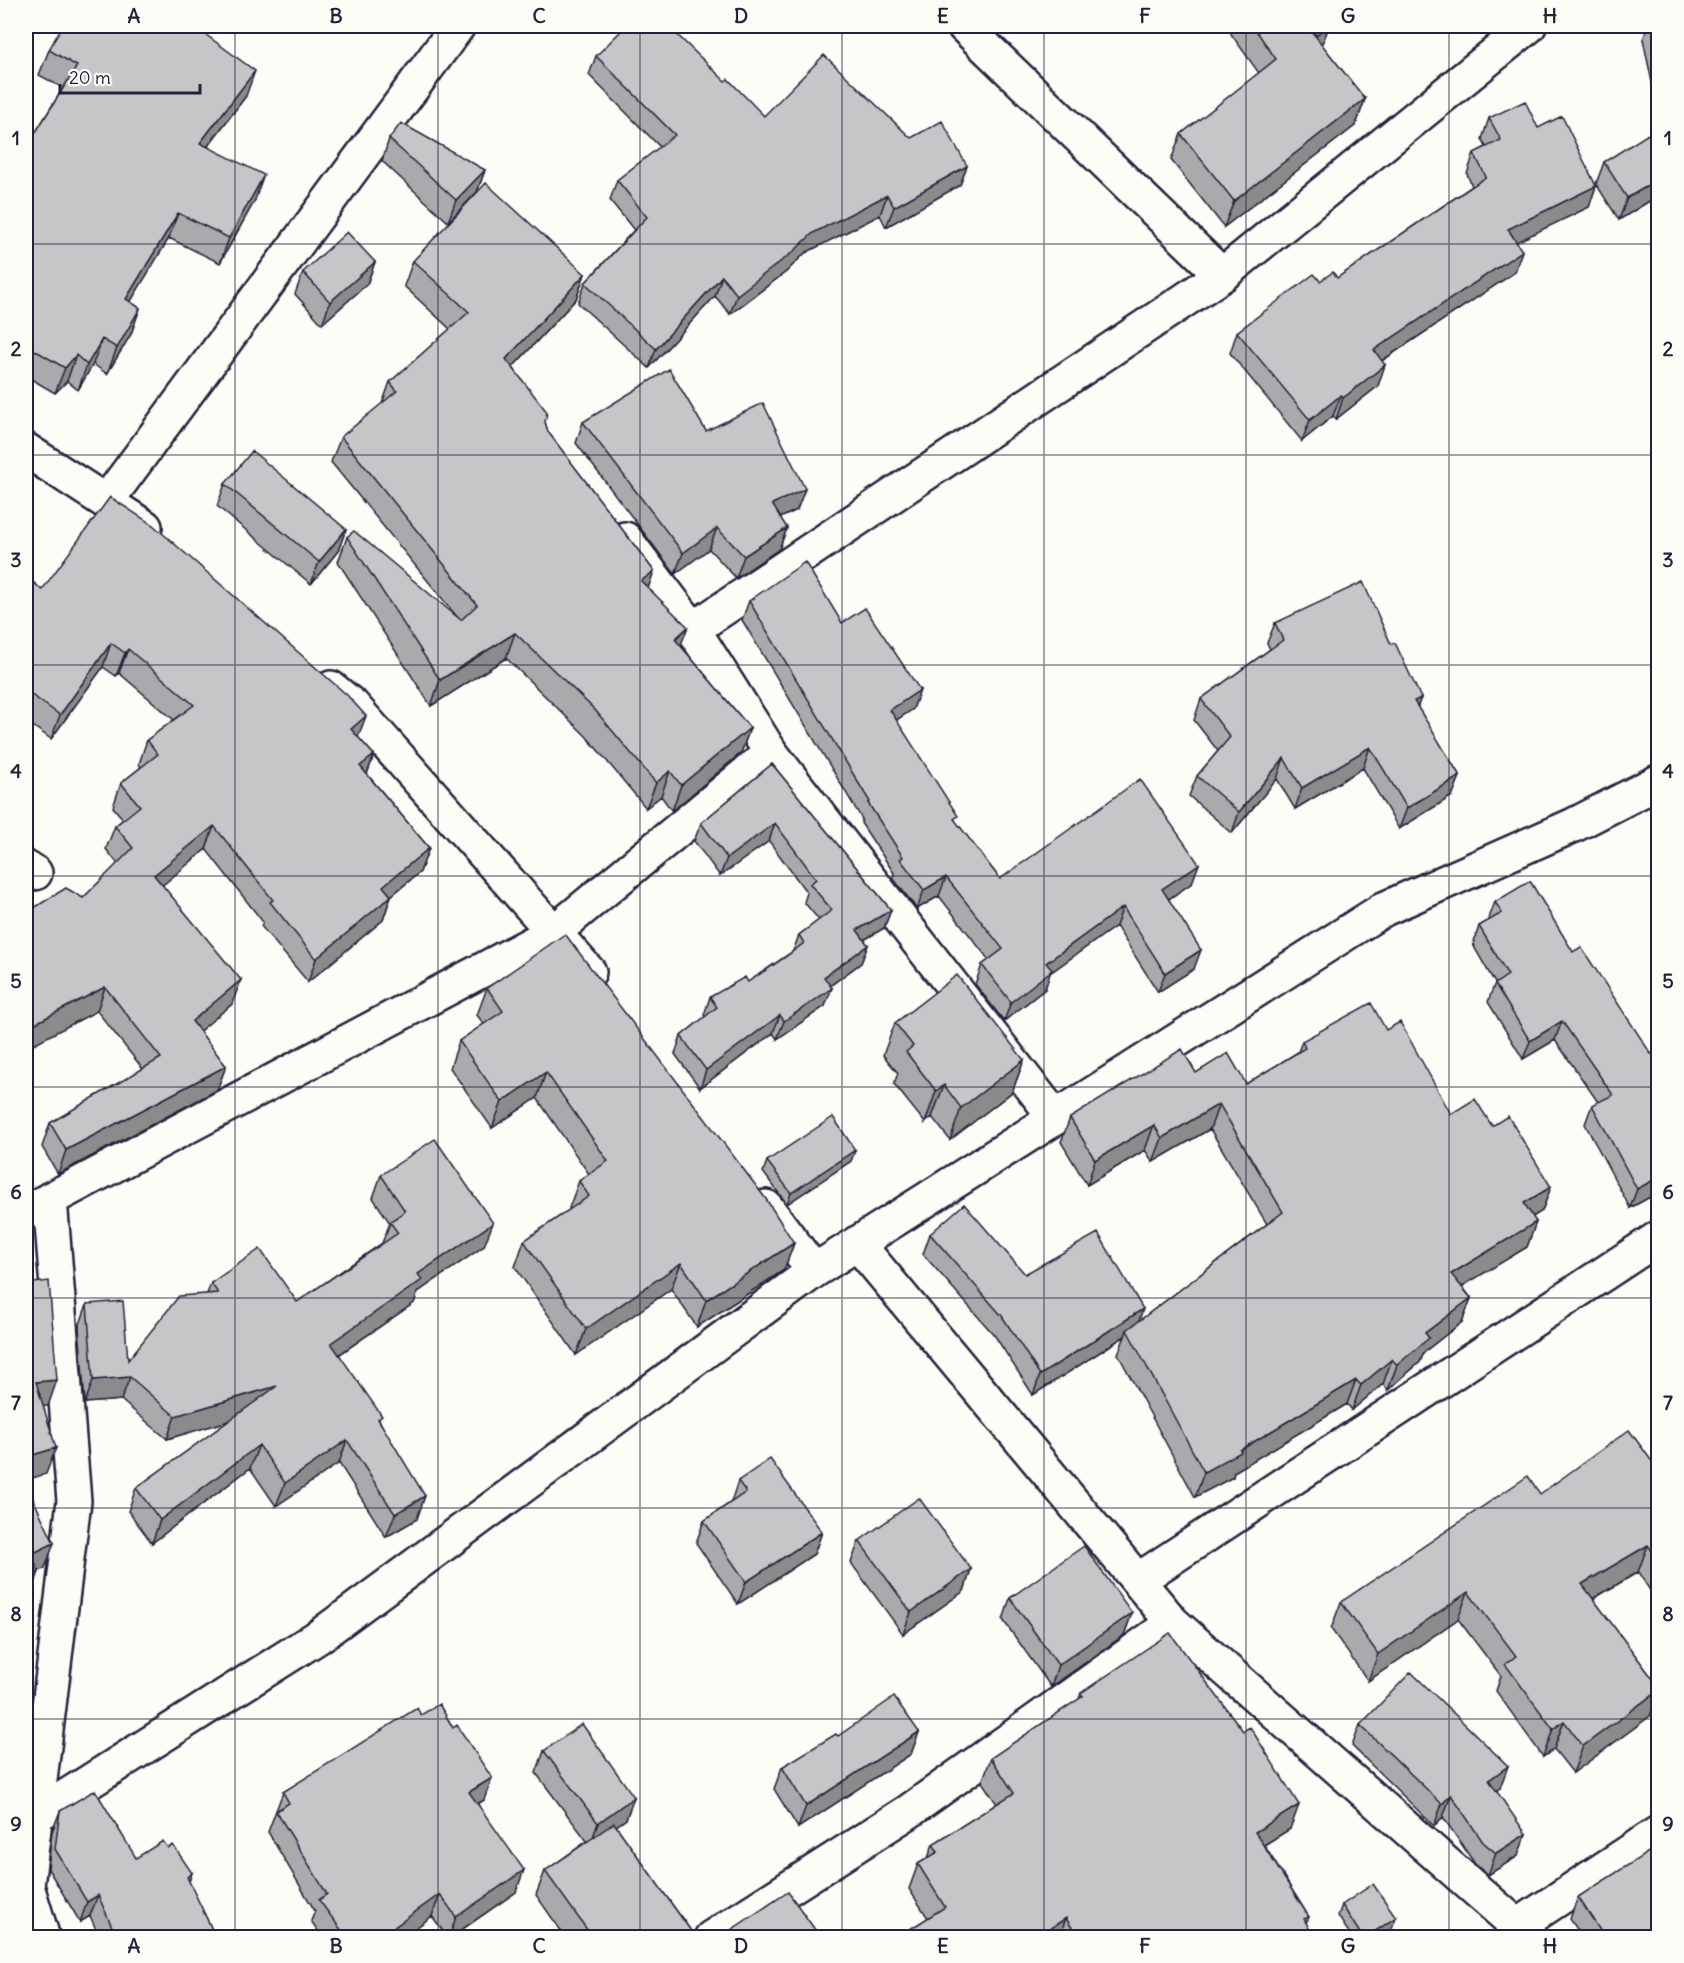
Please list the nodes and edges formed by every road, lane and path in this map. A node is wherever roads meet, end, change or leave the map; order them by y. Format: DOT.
graph roads {
  1 [pos="458,26"];
  2 [pos="964,26"];
  3 [pos="1529,26"];
  4 [pos="1222,274"];
  5 [pos="26,450"];
  6 [pos="106,502"];
  7 [pos="609,519"];
  8 [pos="165,541"];
  9 [pos="693,629"];
  10 [pos="308,667"];
  11 [pos="771,753"];
  12 [pos="1659,782"];
  13 [pos="554,932"];
  14 [pos="609,998"];
  15 [pos="1055,1117"];
  16 [pos="750,1186"];
  17 [pos="38,1206"];
  18 [pos="1659,1238"];
  19 [pos="857,1243"];
  20 [pos="814,1271"];
  21 [pos="1138,1580"];
  22 [pos="1173,1623"];
  23 [pos="37,1815"];
  24 [pos="1659,1833"];
  25 [pos="1520,1933"];
  26 [pos="43,1938"];
  27 [pos="711,1938"];
  1 -- 6 [label="street"];
  2 -- 4 [label="street"];
  3 -- 4 [label="street"];
  4 -- 9 [label="street"];
  5 -- 6 [label="street"];
  6 -- 8 [label="street"];
  7 -- 9 [label="street"];
  9 -- 11 [label="street"];
  10 -- 13 [label="street"];
  11 -- 13 [label="street"];
  11 -- 15 [label="street"];
  12 -- 15 [label="street"];
  13 -- 14 [label="street"];
  13 -- 17 [label="street"];
  15 -- 19 [label="street"];
  16 -- 20 [label="street"];
  17 -- 23 [label="street"];
  18 -- 21 [label="street"];
  19 -- 20 [label="street"];
  19 -- 21 [label="street"];
  20 -- 23 [label="street"];
  21 -- 22 [label="street"];
  22 -- 25 [label="street"];
  22 -- 27 [label="street"];
  23 -- 26 [label="street"];
  24 -- 25 [label="street"];
}
